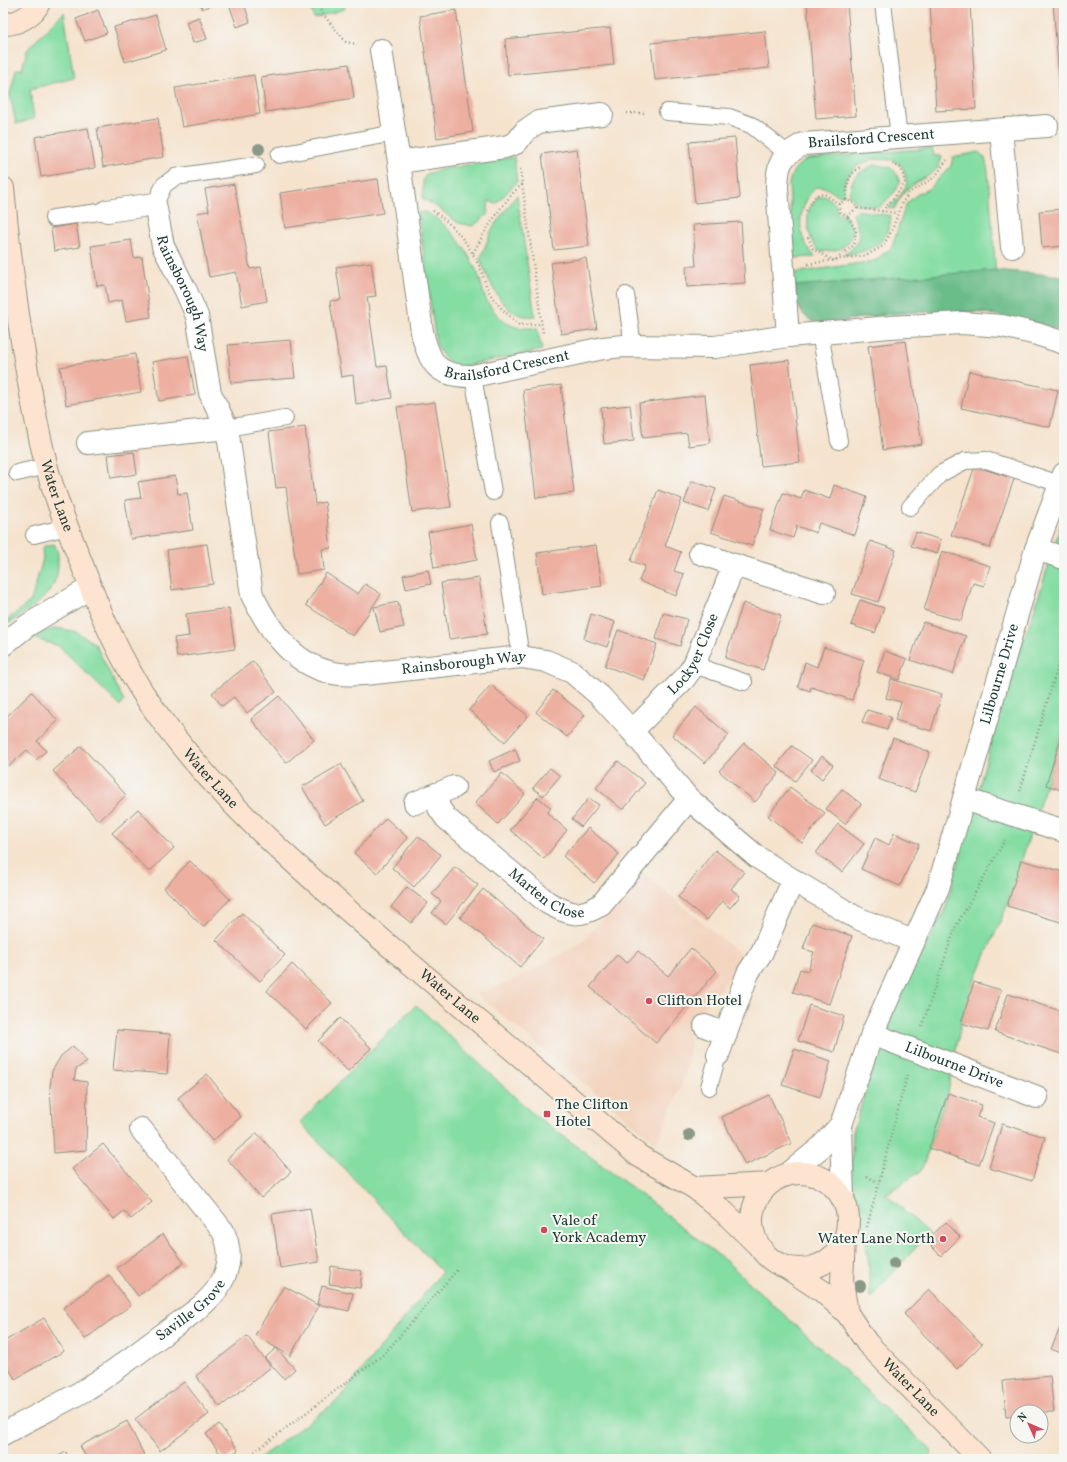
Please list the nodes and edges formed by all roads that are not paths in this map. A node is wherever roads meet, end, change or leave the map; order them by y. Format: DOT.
graph roads {
  1 [pos="39,3"];
  2 [pos="884,3"];
  3 [pos="5,30"];
  4 [pos="381,50"];
  5 [pos="667,112"];
  6 [pos="602,114"];
  7 [pos="1047,126"];
  8 [pos="1001,130"];
  9 [pos="394,133"];
  10 [pos="899,137"];
  11 [pos="787,153"];
  12 [pos="279,155"];
  13 [pos="399,162"];
  14 [pos="256,165"];
  15 [pos="3,188"];
  16 [pos="155,204"];
  17 [pos="107,211"];
  18 [pos="53,218"];
  19 [pos="1012,247"];
  20 [pos="626,295"];
  21 [pos="820,334"];
  22 [pos="788,336"];
  23 [pos="1064,343"];
  24 [pos="633,347"];
  25 [pos="473,376"];
  26 [pos="285,418"];
  27 [pos="227,428"];
  28 [pos="839,442"];
  29 [pos="88,443"];
  30 [pos="47,466"];
  31 [pos="17,473"];
  32 [pos="1062,479"];
  33 [pos="493,492"];
  34 [pos="910,507"];
  35 [pos="500,523"];
  36 [pos="67,527"];
  37 [pos="34,535"];
  38 [pos="1036,549"];
  39 [pos="700,553"];
  40 [pos="1064,558"];
  41 [pos="734,565"];
  42 [pos="90,588"];
  43 [pos="824,593"];
  44 [pos="3,645"];
  45 [pos="521,657"];
  46 [pos="694,665"];
  47 [pos="744,682"];
  48 [pos="632,731"];
  49 [pos="689,799"];
  50 [pos="964,799"];
  51 [pos="415,803"];
  52 [pos="1064,831"];
  53 [pos="793,880"];
  54 [pos="912,941"];
  55 [pos="705,1026"];
  56 [pos="726,1034"];
  57 [pos="872,1034"];
  58 [pos="718,1056"];
  59 [pos="709,1087"];
  60 [pos="1037,1097"];
  61 [pos="841,1125"];
  62 [pos="141,1129"];
  63 [pos="778,1180"];
  64 [pos="695,1188"];
  65 [pos="843,1200"];
  66 [pos="844,1239"];
  67 [pos="759,1246"];
  68 [pos="783,1266"];
  69 [pos="847,1313"];
  70 [pos="3,1434"];
  71 [pos="980,1459"];
  1 -- 3 [label="street"];
  2 -- 10 [label="lane"];
  4 -- 9 [label="street, Brailsford Crescent"];
  5 -- 11 [label="lane"];
  6 -- 13 [label="street"];
  7 -- 8 [label="street, Brailsford Crescent"];
  8 -- 10 [label="street, Brailsford Crescent"];
  8 -- 19 [label="street"];
  9 -- 12 [label="lane"];
  9 -- 13 [label="street, Brailsford Crescent"];
  10 -- 11 [label="street, Brailsford Crescent"];
  11 -- 22 [label="street"];
  13 -- 25 [label="street, Brailsford Crescent"];
  14 -- 16 [label="lane"];
  15 -- 30 [label="street, Water Lane"];
  16 -- 17 [label="street"];
  16 -- 27 [label="street, Rainsborough Way"];
  17 -- 18 [label="lane"];
  20 -- 24 [label="lane"];
  21 -- 22 [label="street, Brailsford Crescent"];
  21 -- 23 [label="street, Brailsford Crescent"];
  21 -- 28 [label="lane"];
  22 -- 24 [label="street, Brailsford Crescent"];
  24 -- 25 [label="street, Brailsford Crescent"];
  25 -- 33 [label="lane"];
  26 -- 27 [label="lane"];
  27 -- 29 [label="street"];
  27 -- 45 [label="street, Rainsborough Way"];
  30 -- 31 [label="lane"];
  30 -- 36 [label="street, Water Lane"];
  32 -- 34 [label="lane"];
  32 -- 38 [label="street, Lilbourne Drive"];
  35 -- 45 [label="lane"];
  36 -- 37 [label="lane"];
  36 -- 42 [label="street, Water Lane"];
  38 -- 40 [label="street"];
  38 -- 50 [label="street, Lilbourne Drive"];
  39 -- 41 [label="street"];
  41 -- 43 [label="street"];
  41 -- 46 [label="street, Lockyer Close"];
  42 -- 44 [label="street"];
  42 -- 64 [label="street, Water Lane"];
  45 -- 48 [label="street, Rainsborough Way"];
  46 -- 47 [label="lane"];
  46 -- 48 [label="street, Lockyer Close"];
  48 -- 49 [label="street, Rainsborough Way"];
  49 -- 51 [label="street, Marten Close"];
  49 -- 53 [label="street, Rainsborough Way"];
  50 -- 52 [label="street"];
  50 -- 54 [label="street, Lilbourne Drive"];
  53 -- 54 [label="street, Rainsborough Way"];
  53 -- 56 [label="street"];
  54 -- 57 [label="street, Lilbourne Drive"];
  55 -- 56 [label="street"];
  56 -- 58 [label="street"];
  57 -- 60 [label="street, Lilbourne Drive"];
  57 -- 61 [label="street, Lilbourne Drive"];
  58 -- 59 [label="lane"];
  61 -- 63 [label="street, Lilbourne Drive"];
  61 -- 65 [label="street, Lilbourne Drive"];
  62 -- 70 [label="street, Saville Grove"];
  63 -- 64 [label="street"];
  63 -- 65 [label="street"];
  63 -- 67 [label="street"];
  64 -- 67 [label="street, Water Lane"];
  65 -- 66 [label="street"];
  66 -- 68 [label="street"];
  66 -- 69 [label="street, Water Lane"];
  67 -- 68 [label="street"];
  68 -- 69 [label="street, Water Lane"];
  69 -- 71 [label="street, Water Lane"];
}
